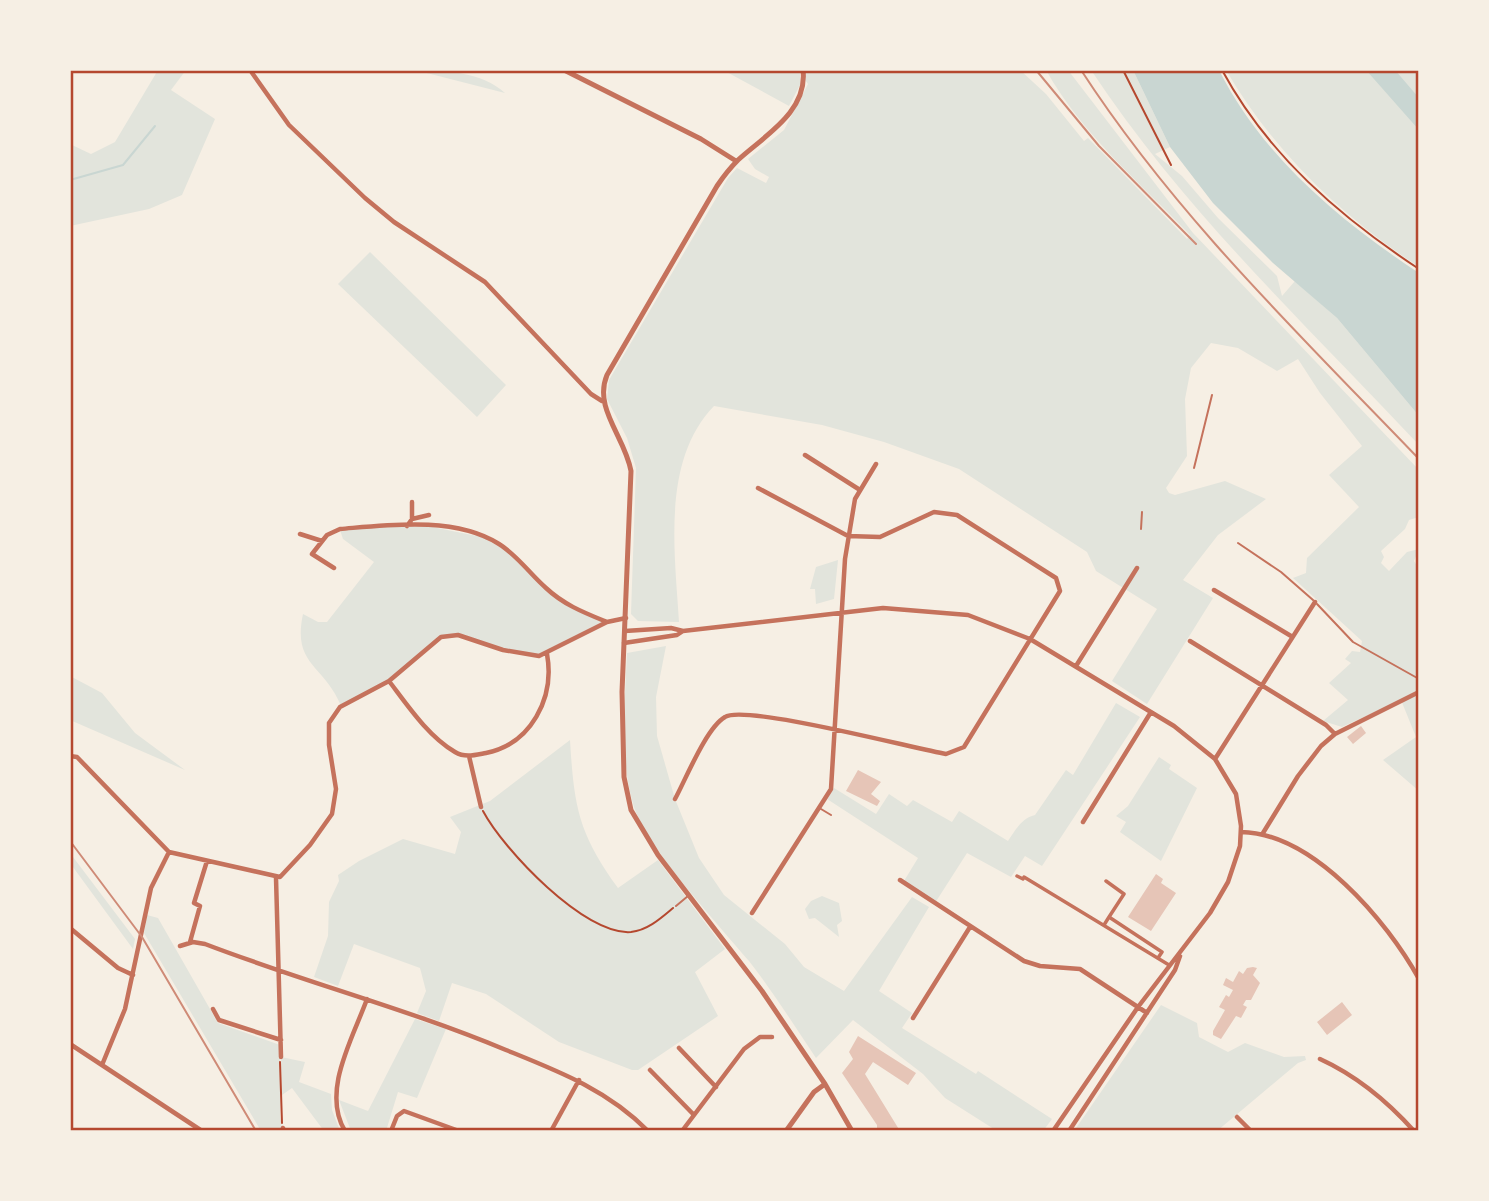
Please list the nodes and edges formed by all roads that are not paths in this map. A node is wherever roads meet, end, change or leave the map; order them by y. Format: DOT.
graph roads {
  1 [pos="250,70"];
  2 [pos="564,70"];
  3 [pos="803,70"];
  4 [pos="736,161"];
  5 [pos="1212,395"];
  6 [pos="603,401"];
  7 [pos="805,455"];
  8 [pos="876,464"];
  9 [pos="1194,468"];
  10 [pos="758,488"];
  11 [pos="860,490"];
  12 [pos="412,502"];
  13 [pos="1142,512"];
  14 [pos="429,515"];
  15 [pos="412,519"];
  16 [pos="407,526"];
  17 [pos="1141,529"];
  18 [pos="300,534"];
  19 [pos="848,536"];
  20 [pos="322,541"];
  21 [pos="1238,543"];
  22 [pos="334,568"];
  23 [pos="1137,568"];
  24 [pos="1214,590"];
  25 [pos="1315,602"];
  26 [pos="839,612"];
  27 [pos="625,618"];
  28 [pos="607,622"];
  29 [pos="625,631"];
  30 [pos="683,631"];
  31 [pos="1291,636"];
  32 [pos="1030,639"];
  33 [pos="1190,640"];
  34 [pos="624,643"];
  35 [pos="547,654"];
  36 [pos="1076,666"];
  37 [pos="1419,679"];
  38 [pos="389,681"];
  39 [pos="1260,686"];
  40 [pos="1419,692"];
  41 [pos="1151,712"];
  42 [pos="834,732"];
  43 [pos="1335,734"];
  44 [pos="70,756"];
  45 [pos="470,756"];
  46 [pos="1214,759"];
  47 [pos="675,799"];
  48 [pos="481,807"];
  49 [pos="821,808"];
  50 [pos="831,816"];
  51 [pos="1083,821"];
  52 [pos="1241,832"];
  53 [pos="1263,833"];
  54 [pos="170,852"];
  55 [pos="207,862"];
  56 [pos="276,878"];
  57 [pos="1019,878"];
  58 [pos="900,880"];
  59 [pos="1106,881"];
  60 [pos="689,895"];
  61 [pos="676,906"];
  62 [pos="752,914"];
  63 [pos="1109,917"];
  64 [pos="1104,925"];
  65 [pos="970,927"];
  66 [pos="70,928"];
  67 [pos="190,942"];
  68 [pos="180,946"];
  69 [pos="1182,951"];
  70 [pos="1158,958"];
  71 [pos="1168,965"];
  72 [pos="278,970"];
  73 [pos="133,975"];
  74 [pos="1419,979"];
  75 [pos="367,999"];
  76 [pos="211,1006"];
  77 [pos="1138,1007"];
  78 [pos="1147,1013"];
  79 [pos="913,1018"];
  80 [pos="772,1037"];
  81 [pos="281,1040"];
  82 [pos="70,1044"];
  83 [pos="678,1048"];
  84 [pos="281,1057"];
  85 [pos="1320,1059"];
  86 [pos="102,1065"];
  87 [pos="650,1070"];
  88 [pos="579,1080"];
  89 [pos="825,1084"];
  90 [pos="716,1087"];
  91 [pos="694,1115"];
  92 [pos="1237,1117"];
  93 [pos="202,1131"];
  94 [pos="345,1131"];
  95 [pos="391,1131"];
  96 [pos="459,1131"];
  97 [pos="551,1131"];
  98 [pos="648,1131"];
  99 [pos="682,1131"];
  100 [pos="786,1131"];
  101 [pos="852,1131"];
  102 [pos="1053,1131"];
  103 [pos="1069,1131"];
  104 [pos="1251,1131"];
  105 [pos="1413,1131"];
  1 -- 6 [label="street"];
  2 -- 4 [label="street"];
  3 -- 4 [label="street"];
  4 -- 6 [label="street"];
  5 -- 9 [label="lane"];
  6 -- 27 [label="street"];
  7 -- 11 [label="street"];
  8 -- 11 [label="street"];
  10 -- 19 [label="street"];
  11 -- 19 [label="street"];
  12 -- 15 [label="street"];
  13 -- 17 [label="lane"];
  14 -- 15 [label="street"];
  15 -- 16 [label="street"];
  16 -- 20 [label="street"];
  16 -- 28 [label="street"];
  18 -- 20 [label="street"];
  19 -- 26 [label="street"];
  19 -- 32 [label="street"];
  20 -- 22 [label="street"];
  21 -- 25 [label="lane"];
  23 -- 36 [label="street"];
  24 -- 31 [label="street"];
  25 -- 31 [label="street"];
  25 -- 37 [label="lane"];
  26 -- 30 [label="street"];
  26 -- 32 [label="street"];
  26 -- 42 [label="street"];
  27 -- 28 [label="street"];
  27 -- 29 [label="street"];
  28 -- 35 [label="street"];
  29 -- 30 [label="street"];
  29 -- 34 [label="street"];
  30 -- 34 [label="street"];
  31 -- 39 [label="street"];
  32 -- 36 [label="street"];
  32 -- 42 [label="street"];
  33 -- 39 [label="street"];
  34 -- 60 [label="street"];
  35 -- 38 [label="street"];
  35 -- 45 [label="street"];
  36 -- 41 [label="street"];
  38 -- 45 [label="street"];
  38 -- 56 [label="street"];
  39 -- 43 [label="street"];
  39 -- 46 [label="street"];
  40 -- 43 [label="street"];
  41 -- 46 [label="street"];
  41 -- 51 [label="street"];
  42 -- 47 [label="street"];
  42 -- 49 [label="street"];
  43 -- 53 [label="street"];
  44 -- 54 [label="street"];
  45 -- 48 [label="street"];
  46 -- 52 [label="street"];
  49 -- 50 [label="lane"];
  49 -- 62 [label="street"];
  52 -- 53 [label="street"];
  52 -- 69 [label="street"];
  53 -- 74 [label="street"];
  54 -- 55 [label="street"];
  54 -- 73 [label="street"];
  55 -- 56 [label="street"];
  55 -- 67 [label="street"];
  56 -- 72 [label="street"];
  57 -- 64 [label="street"];
  58 -- 65 [label="street"];
  59 -- 63 [label="street"];
  60 -- 61 [label="lane"];
  60 -- 89 [label="street"];
  63 -- 64 [label="street"];
  63 -- 70 [label="street"];
  64 -- 70 [label="street"];
  65 -- 77 [label="street"];
  65 -- 79 [label="street"];
  66 -- 73 [label="street"];
  67 -- 68 [label="street"];
  67 -- 72 [label="street"];
  69 -- 71 [label="street"];
  69 -- 78 [label="street"];
  70 -- 71 [label="street"];
  71 -- 77 [label="street"];
  72 -- 75 [label="street"];
  72 -- 81 [label="street"];
  73 -- 86 [label="street"];
  75 -- 88 [label="street"];
  75 -- 94 [label="street"];
  76 -- 81 [label="street"];
  77 -- 78 [label="street"];
  77 -- 102 [label="street"];
  78 -- 103 [label="street"];
  80 -- 90 [label="street"];
  81 -- 84 [label="street"];
  82 -- 86 [label="street"];
  83 -- 90 [label="street"];
  85 -- 105 [label="street"];
  86 -- 93 [label="street"];
  87 -- 91 [label="street"];
  88 -- 97 [label="street"];
  88 -- 98 [label="street"];
  89 -- 100 [label="street"];
  89 -- 101 [label="street"];
  90 -- 91 [label="street"];
  91 -- 99 [label="street"];
  92 -- 104 [label="street"];
  95 -- 96 [label="street"];
}
